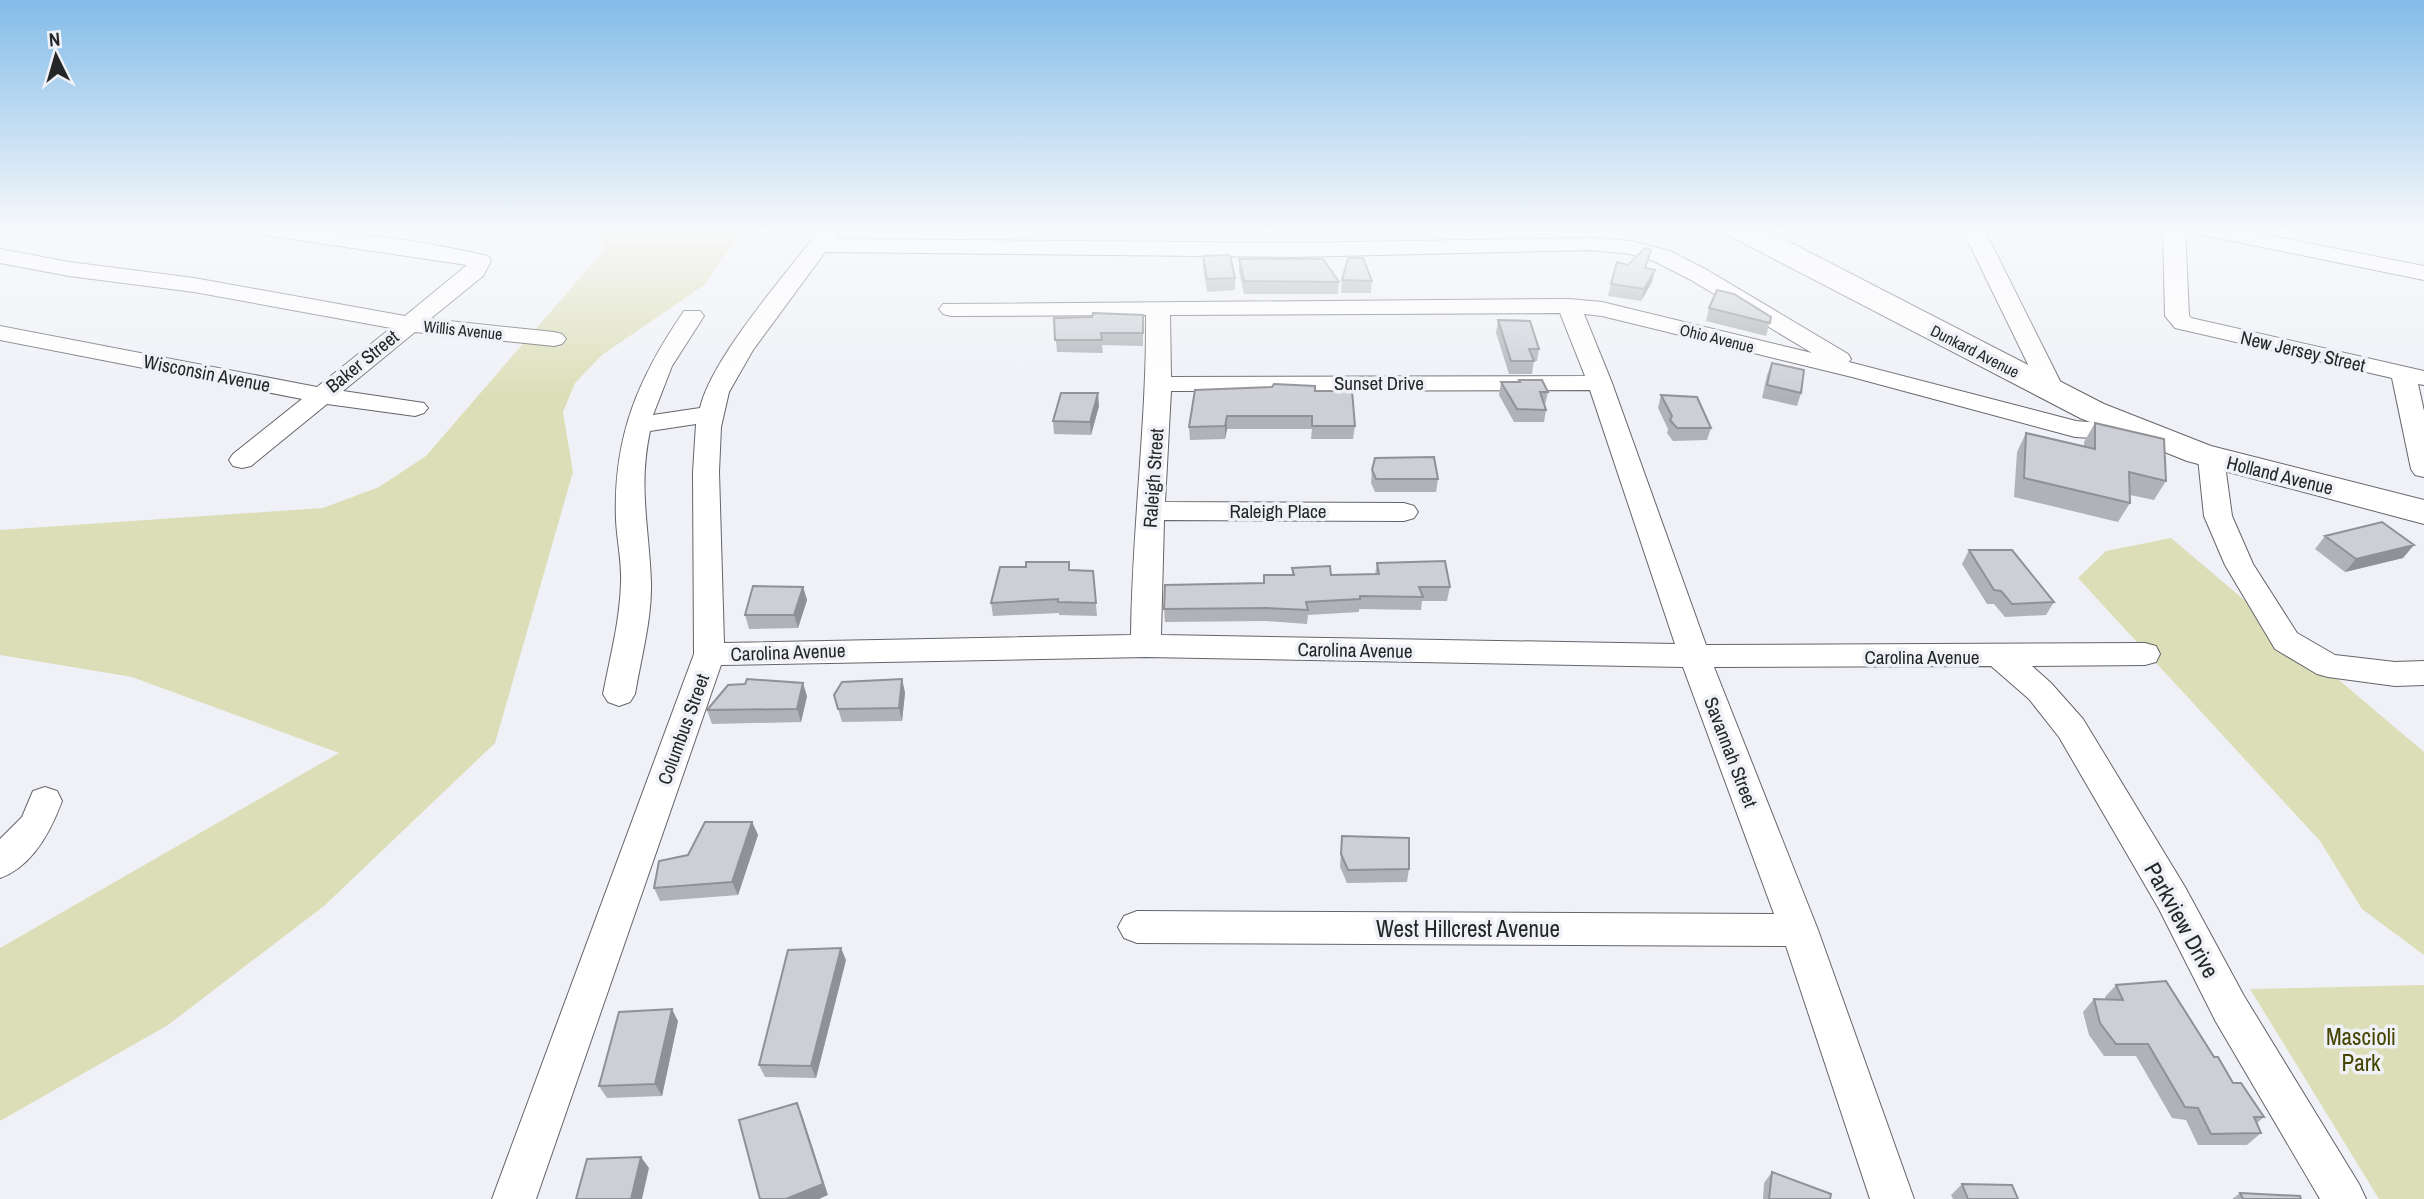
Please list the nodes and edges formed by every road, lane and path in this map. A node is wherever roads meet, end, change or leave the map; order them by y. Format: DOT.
graph roads {
  1 [pos="194,285"];
  2 [pos="458,285"];
  3 [pos="789,285"];
  4 [pos="1716,285"];
  5 [pos="1850,285"];
  6 [pos="2001,285"];
  7 [pos="2176,285"];
  8 [pos="1569,306"];
  9 [pos="951,309"];
  10 [pos="1158,309"];
  11 [pos="692,316"];
  12 [pos="409,324"];
  13 [pos="0,333"];
  14 [pos="554,339"];
  15 [pos="1860,372"];
  16 [pos="2414,375"];
  17 [pos="1600,383"];
  18 [pos="1159,384"];
  19 [pos="2053,391"];
  20 [pos="320,395"];
  21 [pos="415,408"];
  22 [pos="711,414"];
  23 [pos="639,425"];
  24 [pos="2138,432"];
  25 [pos="2211,458"];
  26 [pos="242,460"];
  27 [pos="2424,469"];
  28 [pos="1151,511"];
  29 [pos="1404,512"];
  30 [pos="2424,512"];
  31 [pos="1146,646"];
  32 [pos="709,654"];
  33 [pos="2145,654"];
  34 [pos="1694,656"];
  35 [pos="2001,657"];
  36 [pos="2424,673"];
  37 [pos="619,694"];
  38 [pos="44,801"];
  39 [pos="0,863"];
  40 [pos="1137,928"];
  41 [pos="1799,930"];
  42 [pos="514,1199"];
  43 [pos="1892,1199"];
  44 [pos="2344,1199"];
  1 -- 12 [label="street, Willis Avenue"];
  2 -- 12 [label="street, Baker Street"];
  3 -- 22 [label="street, Columbus Street"];
  4 -- 15 [label="street"];
  5 -- 19 [label="main road, Dunkard Avenue"];
  6 -- 19 [label="street"];
  7 -- 16 [label="street, New Jersey Street"];
  8 -- 10 [label="street, Ohio Avenue"];
  8 -- 15 [label="street, Ohio Avenue"];
  8 -- 17 [label="street, Savannah Street"];
  9 -- 10 [label="street, Ohio Avenue"];
  10 -- 18 [label="street, Raleigh Street"];
  11 -- 23 [label="street"];
  12 -- 14 [label="street, Willis Avenue"];
  12 -- 20 [label="street, Baker Street"];
  13 -- 20 [label="street, Wisconsin Avenue"];
  15 -- 24 [label="street, Ohio Avenue"];
  16 -- 27 [label="street"];
  17 -- 18 [label="street, Sunset Drive"];
  17 -- 34 [label="street, Savannah Street"];
  18 -- 28 [label="street, Raleigh Street"];
  19 -- 24 [label="main road, Dunkard Avenue"];
  20 -- 21 [label="street, Wisconsin Avenue"];
  20 -- 26 [label="street, Baker Street"];
  22 -- 23 [label="street"];
  22 -- 32 [label="street, Columbus Street"];
  23 -- 37 [label="street"];
  24 -- 25 [label="main road, Holland Avenue"];
  25 -- 30 [label="main road, Holland Avenue"];
  25 -- 36 [label="street"];
  28 -- 29 [label="street, Raleigh Place"];
  28 -- 31 [label="street, Raleigh Street"];
  31 -- 32 [label="street, Carolina Avenue"];
  31 -- 34 [label="street, Carolina Avenue"];
  32 -- 42 [label="street, Columbus Street"];
  33 -- 35 [label="street, Carolina Avenue"];
  34 -- 35 [label="street, Carolina Avenue"];
  34 -- 41 [label="street, Savannah Street"];
  35 -- 44 [label="street, Parkview Drive"];
  38 -- 39 [label="street"];
  40 -- 41 [label="street, West Hillcrest Avenue"];
  41 -- 43 [label="street, Savannah Street"];
}
